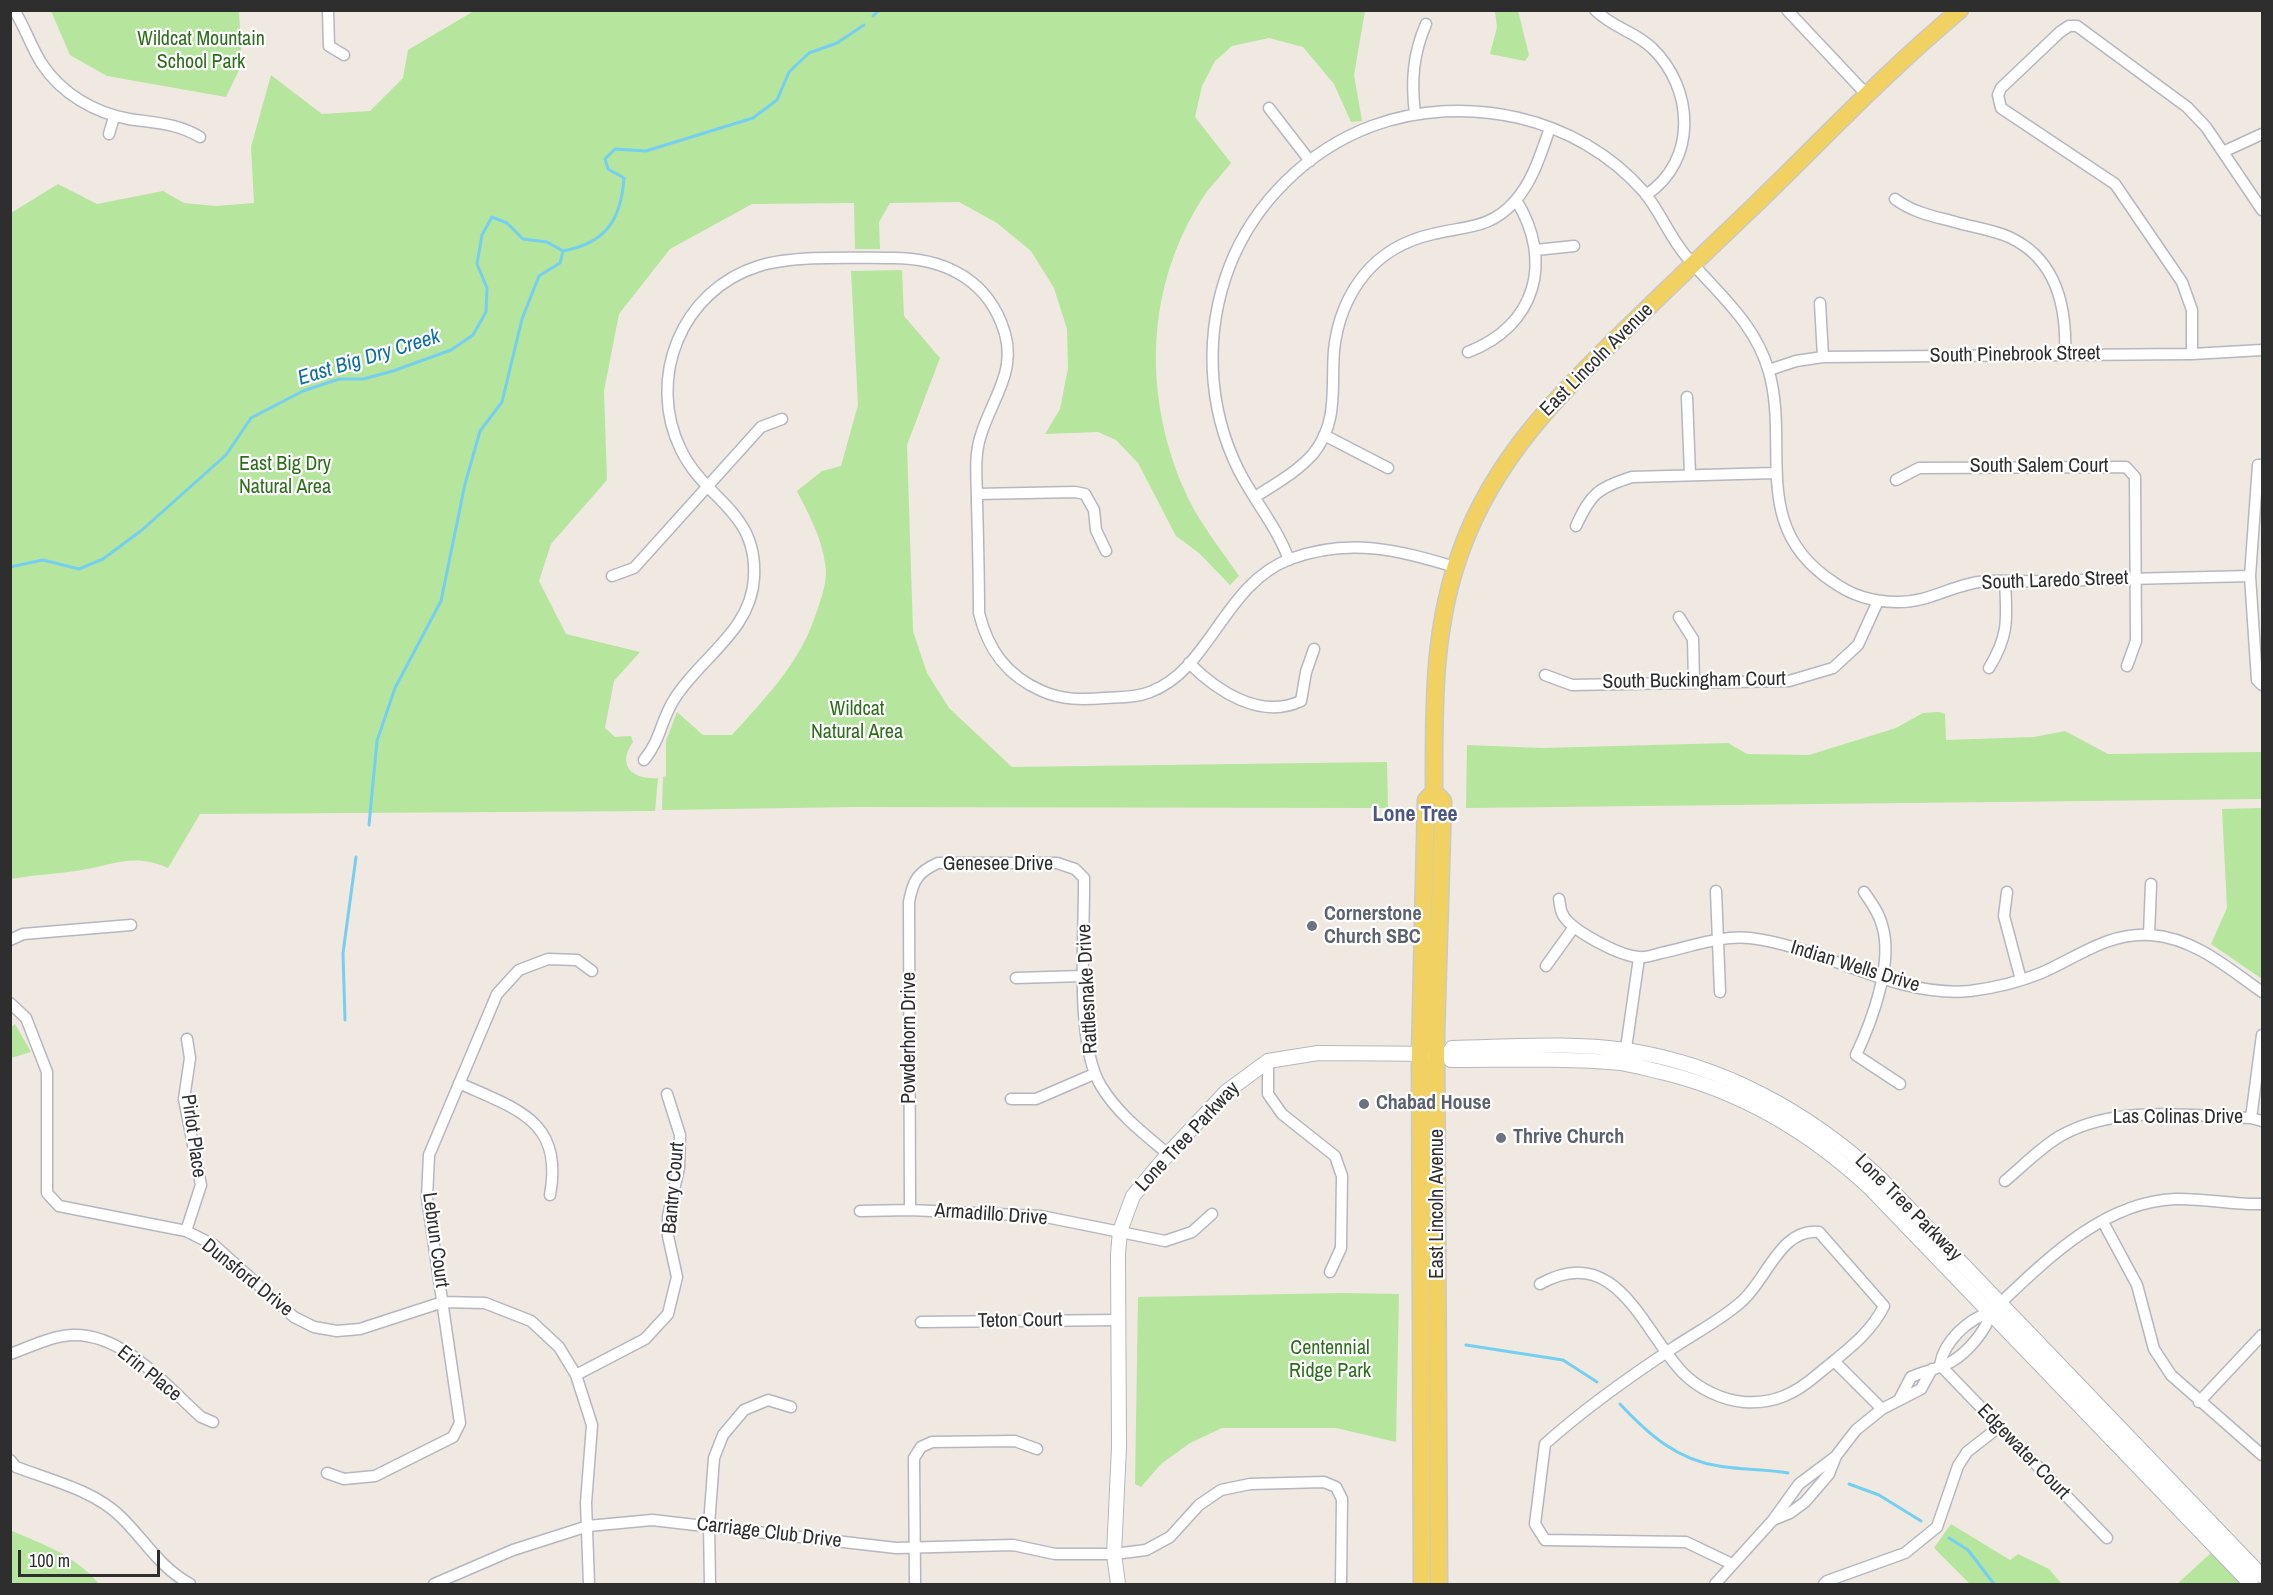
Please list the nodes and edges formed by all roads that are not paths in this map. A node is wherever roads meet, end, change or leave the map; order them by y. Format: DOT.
graph roads {
  1 [pos="14,10"];
  2 [pos="328,10"];
  3 [pos="1595,10"];
  4 [pos="1955,10"];
  5 [pos="1960,10"];
  6 [pos="1790,11"];
  7 [pos="1426,24"];
  8 [pos="1942,25"];
  9 [pos="344,55"];
  10 [pos="1868,96"];
  11 [pos="1269,108"];
  12 [pos="1414,114"];
  13 [pos="114,117"];
  14 [pos="1550,128"];
  15 [pos="109,134"];
  16 [pos="2262,134"];
  17 [pos="200,137"];
  18 [pos="2225,152"];
  19 [pos="1310,161"];
  20 [pos="1646,195"];
  21 [pos="1895,199"];
  22 [pos="1516,200"];
  23 [pos="2262,210"];
  24 [pos="1574,246"];
  25 [pos="1536,250"];
  26 [pos="1693,264"];
  27 [pos="1820,303"];
  28 [pos="2262,350"];
  29 [pos="1468,352"];
  30 [pos="2065,354"];
  31 [pos="2192,354"];
  32 [pos="1823,357"];
  33 [pos="1769,370"];
  34 [pos="1687,397"];
  35 [pos="782,418"];
  36 [pos="1324,435"];
  37 [pos="2262,465"];
  38 [pos="1388,468"];
  39 [pos="1775,473"];
  40 [pos="1690,474"];
  41 [pos="1896,480"];
  42 [pos="708,486"];
  43 [pos="977,494"];
  44 [pos="1255,497"];
  45 [pos="1576,526"];
  46 [pos="1106,551"];
  47 [pos="1289,560"];
  48 [pos="1455,567"];
  49 [pos="612,576"];
  50 [pos="2250,576"];
  51 [pos="2137,579"];
  52 [pos="2005,582"];
  53 [pos="1878,601"];
  54 [pos="1679,617"];
  55 [pos="1314,649"];
  56 [pos="1189,663"];
  57 [pos="2127,666"];
  58 [pos="1989,668"];
  59 [pos="1545,675"];
  60 [pos="1694,681"];
  61 [pos="2262,685"];
  62 [pos="644,760"];
  63 [pos="1075,869"];
  64 [pos="922,870"];
  65 [pos="2151,884"];
  66 [pos="1716,891"];
  67 [pos="1864,892"];
  68 [pos="2007,892"];
  69 [pos="1560,899"];
  70 [pos="131,925"];
  71 [pos="1574,927"];
  72 [pos="2149,935"];
  73 [pos="1717,939"];
  74 [pos="10,940"];
  75 [pos="1639,958"];
  76 [pos="1546,966"];
  77 [pos="592,971"];
  78 [pos="1083,976"];
  79 [pos="1016,978"];
  80 [pos="1882,978"];
  81 [pos="2020,980"];
  82 [pos="1720,992"];
  83 [pos="2262,992"];
  84 [pos="10,1003"];
  85 [pos="2262,1035"];
  86 [pos="188,1039"];
  87 [pos="1435,1054"];
  88 [pos="1625,1057"];
  89 [pos="1268,1061"];
  90 [pos="1094,1074"];
  91 [pos="459,1083"];
  92 [pos="1900,1084"];
  93 [pos="667,1094"];
  94 [pos="1011,1099"];
  95 [pos="2251,1118"];
  96 [pos="2262,1121"];
  97 [pos="1168,1154"];
  98 [pos="2005,1181"];
  99 [pos="550,1195"];
  100 [pos="2262,1204"];
  101 [pos="910,1210"];
  102 [pos="860,1211"];
  103 [pos="1212,1214"];
  104 [pos="2103,1222"];
  105 [pos="186,1231"];
  106 [pos="1120,1231"];
  107 [pos="1330,1272"];
  108 [pos="1540,1284"];
  109 [pos="443,1302"];
  110 [pos="2002,1302"];
  111 [pos="1991,1312"];
  112 [pos="1118,1320"];
  113 [pos="921,1322"];
  114 [pos="2262,1335"];
  115 [pos="1666,1353"];
  116 [pos="10,1354"];
  117 [pos="1834,1361"];
  118 [pos="1936,1367"];
  119 [pos="576,1375"];
  120 [pos="2199,1402"];
  121 [pos="791,1407"];
  122 [pos="1882,1409"];
  123 [pos="213,1422"];
  124 [pos="1999,1427"];
  125 [pos="1037,1449"];
  126 [pos="2262,1455"];
  127 [pos="1836,1456"];
  128 [pos="10,1460"];
  129 [pos="327,1473"];
  130 [pos="1773,1520"];
  131 [pos="709,1525"];
  132 [pos="588,1526"];
  133 [pos="2107,1538"];
  134 [pos="916,1549"];
  135 [pos="1114,1554"];
  136 [pos="1732,1564"];
  137 [pos="2262,1576"];
  138 [pos="450,1581"];
  139 [pos="190,1584"];
  140 [pos="434,1584"];
  141 [pos="589,1584"];
  142 [pos="710,1584"];
  143 [pos="915,1584"];
  144 [pos="1118,1584"];
  145 [pos="1341,1584"];
  146 [pos="1422,1584"];
  147 [pos="1439,1584"];
  148 [pos="1715,1584"];
  149 [pos="1824,1584"];
  150 [pos="2251,1584"];
  1 -- 13 [label="street"];
  2 -- 9 [label="street"];
  3 -- 20 [label="street"];
  4 -- 8 [label="main road, East Lincoln Avenue"];
  5 -- 8 [label="main road, East Lincoln Avenue"];
  6 -- 10 [label="street"];
  7 -- 12 [label="street"];
  8 -- 10 [label="main road, East Lincoln Avenue"];
  10 -- 26 [label="main road, East Lincoln Avenue"];
  11 -- 19 [label="street"];
  12 -- 14 [label="street, South Laredo Street"];
  12 -- 19 [label="street, South Laredo Street"];
  13 -- 15 [label="street"];
  13 -- 17 [label="street"];
  14 -- 20 [label="street, South Laredo Street"];
  14 -- 22 [label="street"];
  16 -- 18 [label="street"];
  18 -- 23 [label="street"];
  18 -- 31 [label="street"];
  19 -- 44 [label="street, South Laredo Street"];
  20 -- 26 [label="street, South Laredo Street"];
  21 -- 30 [label="street"];
  22 -- 25 [label="street"];
  22 -- 36 [label="street"];
  24 -- 25 [label="street"];
  25 -- 29 [label="street"];
  26 -- 33 [label="street, South Laredo Street"];
  26 -- 48 [label="main road, East Lincoln Avenue"];
  27 -- 32 [label="street"];
  28 -- 31 [label="street, South Pinebrook Street"];
  30 -- 31 [label="street, South Pinebrook Street"];
  30 -- 32 [label="street, South Pinebrook Street"];
  32 -- 33 [label="street, South Pinebrook Street"];
  33 -- 39 [label="street, South Laredo Street"];
  34 -- 40 [label="street"];
  35 -- 42 [label="street"];
  36 -- 38 [label="street"];
  36 -- 44 [label="street"];
  37 -- 50 [label="street"];
  39 -- 40 [label="street"];
  39 -- 53 [label="street, South Laredo Street"];
  40 -- 45 [label="street"];
  41 -- 51 [label="street, South Salem Court"];
  42 -- 43 [label="street"];
  42 -- 49 [label="street"];
  42 -- 62 [label="street"];
  43 -- 46 [label="street"];
  43 -- 56 [label="street"];
  44 -- 47 [label="street, South Laredo Street"];
  47 -- 48 [label="street"];
  47 -- 56 [label="street"];
  48 -- 87 [label="main road, East Lincoln Avenue"];
  50 -- 51 [label="street, South Laredo Street"];
  50 -- 61 [label="street"];
  51 -- 52 [label="street, South Laredo Street"];
  51 -- 57 [label="street, South Salem Court"];
  52 -- 53 [label="street, South Laredo Street"];
  52 -- 58 [label="street"];
  53 -- 60 [label="street, South Buckingham Court"];
  54 -- 60 [label="street"];
  55 -- 56 [label="street"];
  59 -- 60 [label="street, South Buckingham Court"];
  63 -- 64 [label="street, Genesee Drive"];
  63 -- 78 [label="street, Rattlesnake Drive"];
  64 -- 101 [label="street, Powderhorn Drive"];
  65 -- 72 [label="street"];
  66 -- 73 [label="street"];
  67 -- 80 [label="street"];
  68 -- 81 [label="street"];
  69 -- 71 [label="street"];
  70 -- 74 [label="street"];
  71 -- 75 [label="street"];
  71 -- 76 [label="street"];
  72 -- 81 [label="street, Indian Wells Drive"];
  72 -- 83 [label="street, Indian Wells Drive"];
  73 -- 75 [label="street, Indian Wells Drive"];
  73 -- 80 [label="street, Indian Wells Drive"];
  73 -- 82 [label="street"];
  75 -- 88 [label="street"];
  77 -- 91 [label="street, Lebrun Court"];
  78 -- 79 [label="street"];
  78 -- 90 [label="street, Rattlesnake Drive"];
  80 -- 81 [label="street, Indian Wells Drive"];
  80 -- 92 [label="street"];
  84 -- 105 [label="street, Dunsford Drive"];
  85 -- 95 [label="street"];
  86 -- 105 [label="street, Pirlot Place"];
  87 -- 88 [label="street, Lone Tree Parkway"];
  87 -- 89 [label="street, Lone Tree Parkway"];
  87 -- 146 [label="main road, East Lincoln Avenue"];
  87 -- 147 [label="main road, East Lincoln Avenue"];
  88 -- 110 [label="street, Lone Tree Parkway"];
  88 -- 111 [label="street, Lone Tree Parkway"];
  89 -- 97 [label="street, Lone Tree Parkway"];
  89 -- 107 [label="street"];
  90 -- 94 [label="street"];
  90 -- 97 [label="street, Rattlesnake Drive"];
  91 -- 99 [label="street"];
  91 -- 109 [label="street, Lebrun Court"];
  93 -- 119 [label="street, Bantry Court"];
  95 -- 96 [label="street, Las Colinas Drive"];
  95 -- 98 [label="street, Las Colinas Drive"];
  97 -- 106 [label="street, Lone Tree Parkway"];
  100 -- 104 [label="street"];
  101 -- 102 [label="street, Armadillo Drive"];
  101 -- 106 [label="street, Armadillo Drive"];
  103 -- 106 [label="street, Armadillo Drive"];
  104 -- 110 [label="street"];
  104 -- 120 [label="street"];
  105 -- 109 [label="street, Dunsford Drive"];
  106 -- 112 [label="street, Lone Tree Parkway"];
  108 -- 115 [label="street"];
  109 -- 119 [label="street, Dunsford Drive"];
  109 -- 129 [label="street, Lebrun Court"];
  110 -- 111 [label="street"];
  110 -- 137 [label="street, Lone Tree Parkway"];
  111 -- 118 [label="street"];
  111 -- 118 [label="street"];
  111 -- 150 [label="street, Lone Tree Parkway"];
  112 -- 113 [label="street, Teton Court"];
  112 -- 135 [label="street, Lone Tree Parkway"];
  114 -- 120 [label="street"];
  115 -- 117 [label="street"];
  115 -- 117 [label="street"];
  115 -- 136 [label="street"];
  116 -- 123 [label="street, Erin Place"];
  117 -- 122 [label="street"];
  118 -- 122 [label="street"];
  118 -- 124 [label="street, Edgewater Court"];
  119 -- 132 [label="street, Dunsford Drive"];
  120 -- 126 [label="street"];
  121 -- 131 [label="street"];
  122 -- 127 [label="street"];
  124 -- 133 [label="street, Edgewater Court"];
  124 -- 149 [label="street"];
  125 -- 134 [label="street"];
  127 -- 130 [label="street"];
  127 -- 130 [label="street"];
  128 -- 139 [label="street"];
  130 -- 136 [label="street"];
  131 -- 132 [label="street, Carriage Club Drive"];
  131 -- 134 [label="street, Carriage Club Drive"];
  131 -- 142 [label="street"];
  132 -- 138 [label="street, Carriage Club Drive"];
  132 -- 141 [label="street, Dunsford Drive"];
  134 -- 135 [label="street, Carriage Club Drive"];
  134 -- 143 [label="street"];
  135 -- 144 [label="street, Lone Tree Parkway"];
  135 -- 145 [label="street, Carriage Club Drive"];
  136 -- 148 [label="street"];
  138 -- 140 [label="street, Carriage Club Drive"];
}
